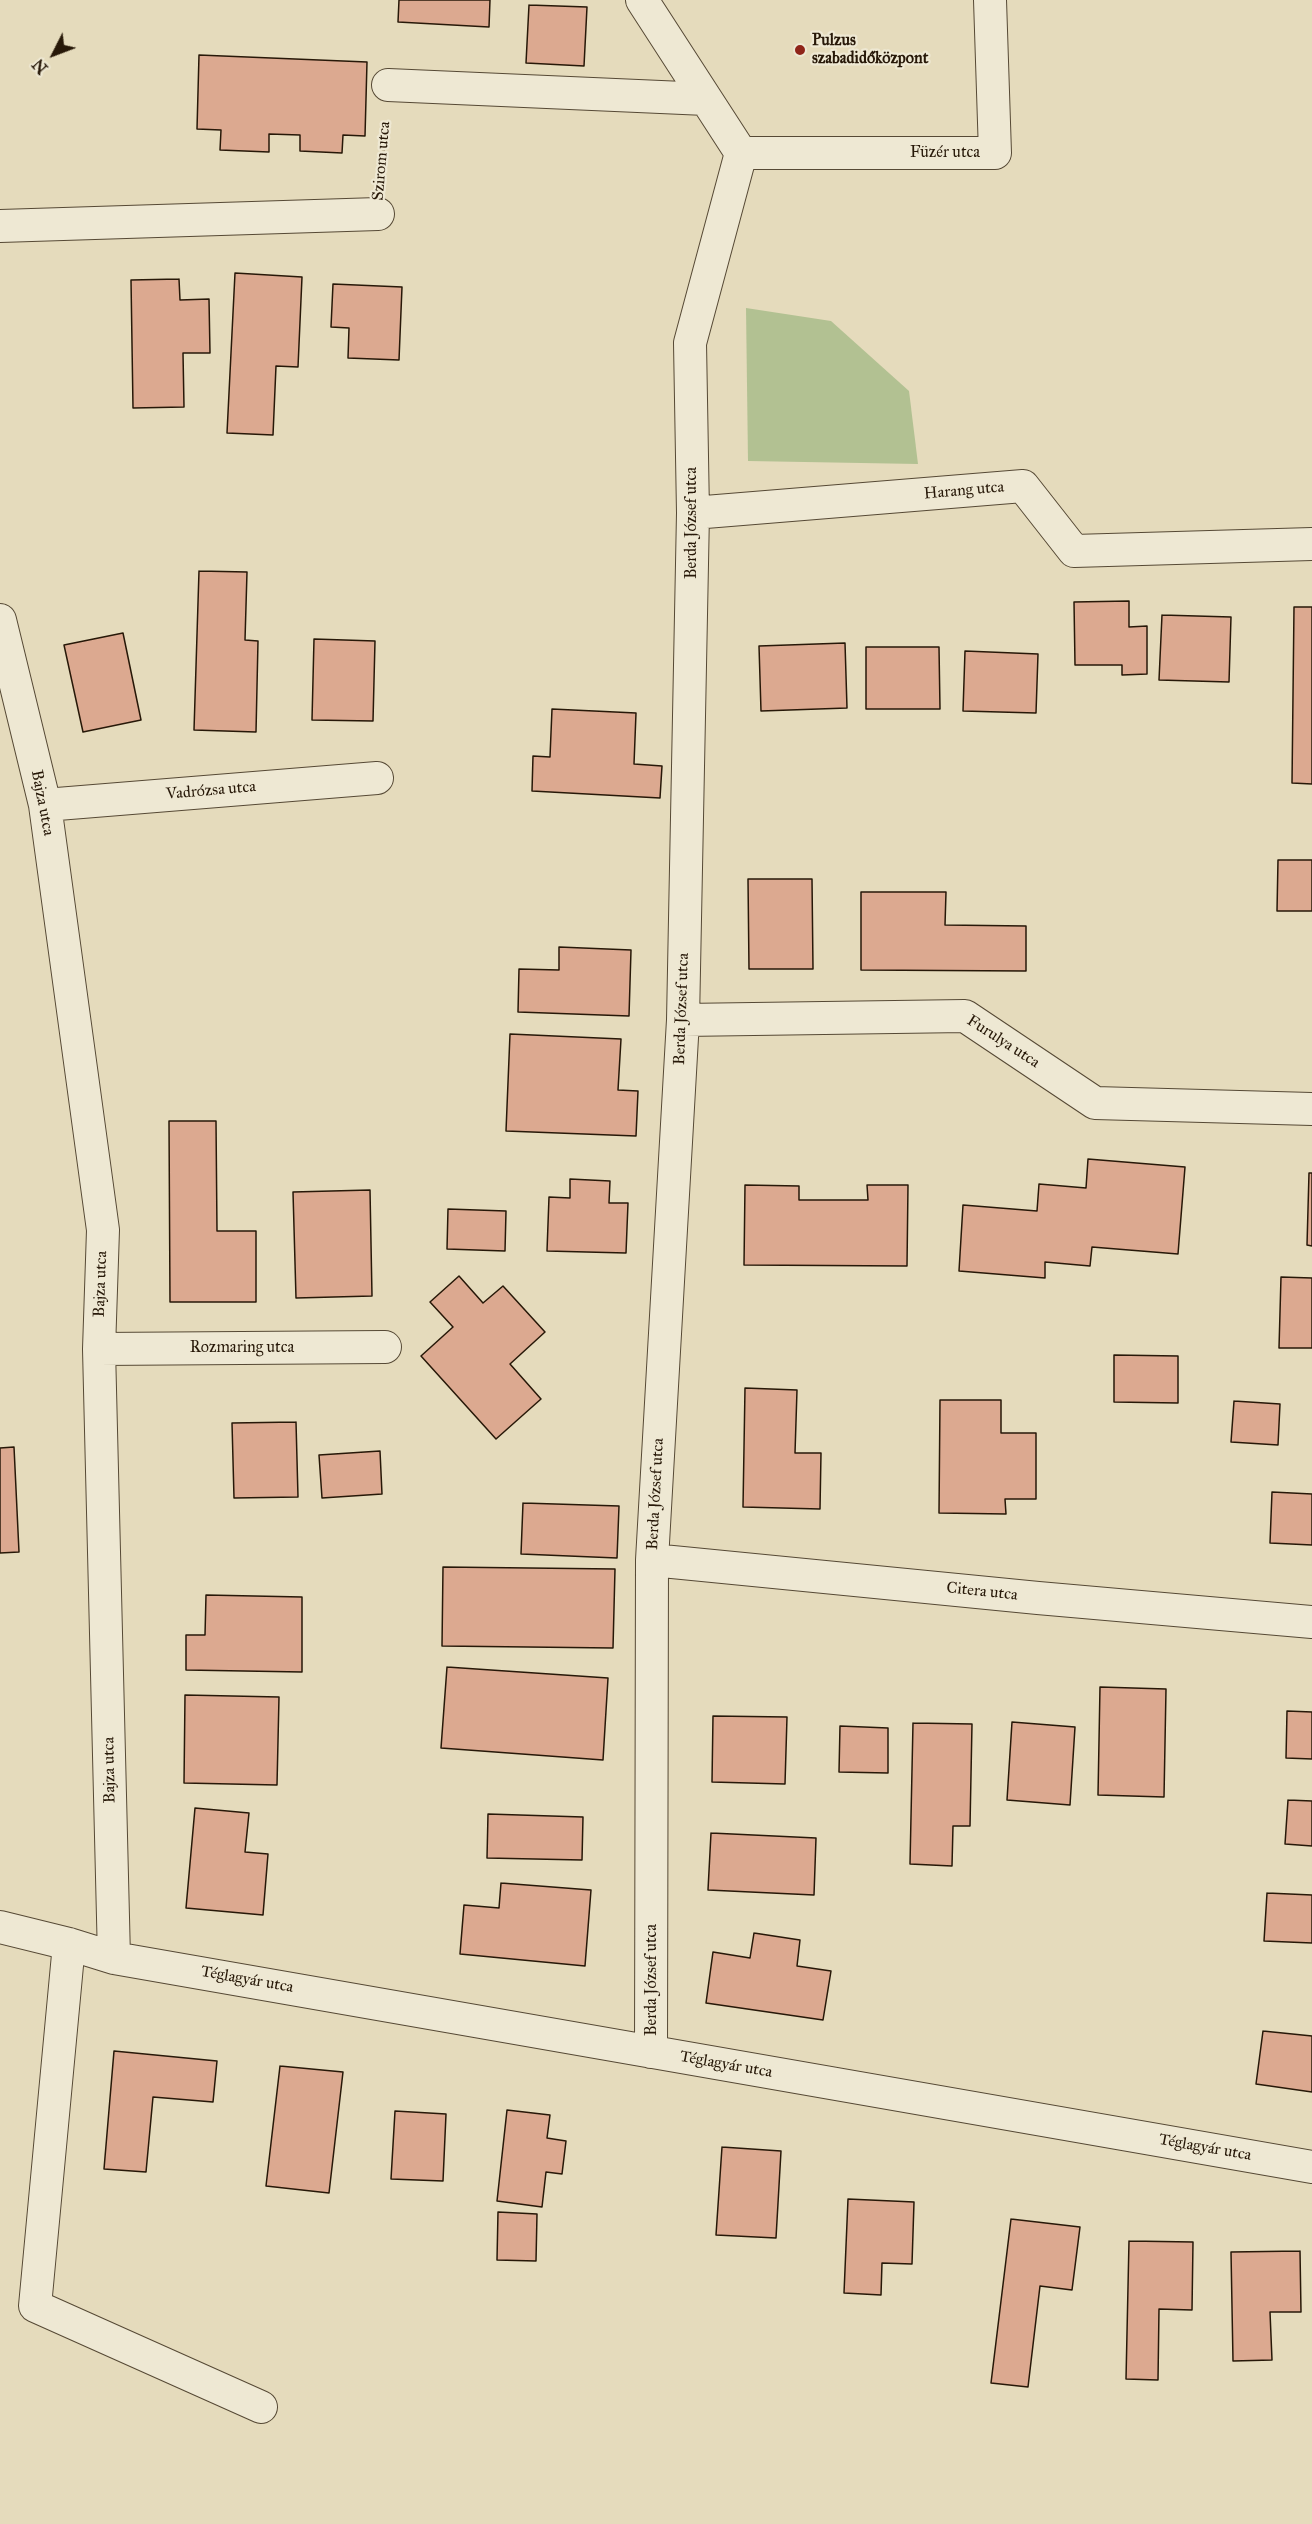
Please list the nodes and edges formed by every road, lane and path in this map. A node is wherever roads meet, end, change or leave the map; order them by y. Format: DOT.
graph roads {
  1 [pos="642,0"];
  2 [pos="990,0"];
  3 [pos="388,85"];
  4 [pos="706,99"];
  5 [pos="741,153"];
  6 [pos="378,213"];
  7 [pos="0,226"];
  8 [pos="693,513"];
  9 [pos="1312,544"];
  10 [pos="0,620"];
  11 [pos="377,778"];
  12 [pos="45,805"];
  13 [pos="683,1020"];
  14 [pos="1312,1109"];
  15 [pos="385,1347"];
  16 [pos="99,1349"];
  17 [pos="652,1560"];
  18 [pos="1312,1622"];
  19 [pos="0,1928"];
  20 [pos="69,1944"];
  21 [pos="114,1958"];
  22 [pos="651,2052"];
  23 [pos="1312,2167"];
  24 [pos="261,2407"];
  1 -- 4 [label="street"];
  2 -- 5 [label="street, Füzér utca"];
  3 -- 4 [label="street"];
  3 -- 6 [label="path, Szirom utca"];
  4 -- 5 [label="street"];
  5 -- 8 [label="street, Berda József utca"];
  6 -- 7 [label="street, Szirom utca"];
  8 -- 9 [label="street, Harang utca"];
  8 -- 13 [label="street, Berda József utca"];
  10 -- 12 [label="street, Bajza utca"];
  11 -- 12 [label="street, Vadrózsa utca"];
  12 -- 16 [label="street, Bajza utca"];
  13 -- 14 [label="street, Furulya utca"];
  13 -- 17 [label="street, Berda József utca"];
  15 -- 16 [label="street, Rozmaring utca"];
  16 -- 21 [label="street, Bajza utca"];
  17 -- 18 [label="street, Citera utca"];
  17 -- 22 [label="street, Berda József utca"];
  19 -- 20 [label="street, Téglagyár utca"];
  20 -- 21 [label="street, Téglagyár utca"];
  20 -- 24 [label="street"];
  21 -- 22 [label="street, Téglagyár utca"];
  22 -- 23 [label="street, Téglagyár utca"];
}
